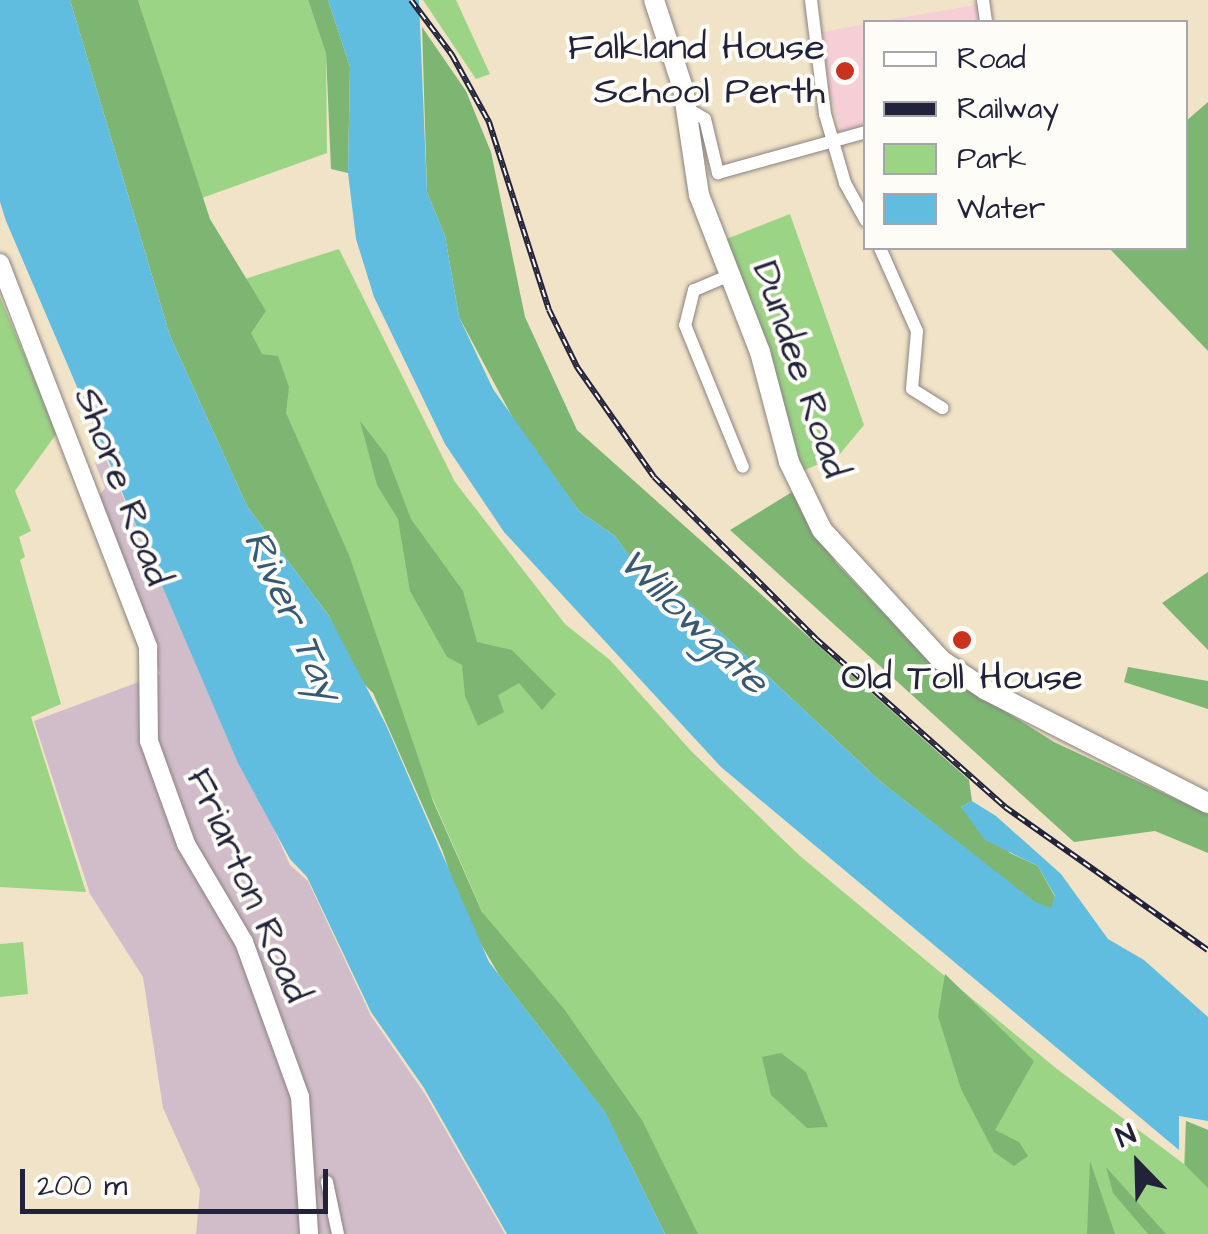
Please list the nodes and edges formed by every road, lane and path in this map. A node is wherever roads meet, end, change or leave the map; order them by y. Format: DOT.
graph roads {
  1 [pos="654,0"];
  2 [pos="811,0"];
  3 [pos="686,108"];
  4 [pos="863,133"];
  5 [pos="834,142"];
  6 [pos="863,214"];
  7 [pos="884,250"];
  8 [pos="0,262"];
  9 [pos="730,276"];
  10 [pos="942,408"];
  11 [pos="743,467"];
  12 [pos="149,741"];
  13 [pos="1208,803"];
  14 [pos="327,1182"];
  15 [pos="309,1234"];
  16 [pos="338,1234"];
  1 -- 3 [label="main road, Dundee Road"];
  2 -- 5 [label="street"];
  3 -- 5 [label="street"];
  3 -- 9 [label="main road, Dundee Road"];
  4 -- 5 [label="street"];
  5 -- 6 [label="street"];
  7 -- 10 [label="street"];
  8 -- 12 [label="street, Shore Road"];
  9 -- 11 [label="street"];
  9 -- 13 [label="main road, Dundee Road"];
  12 -- 15 [label="street, Friarton Road"];
  14 -- 16 [label="street"];
}
